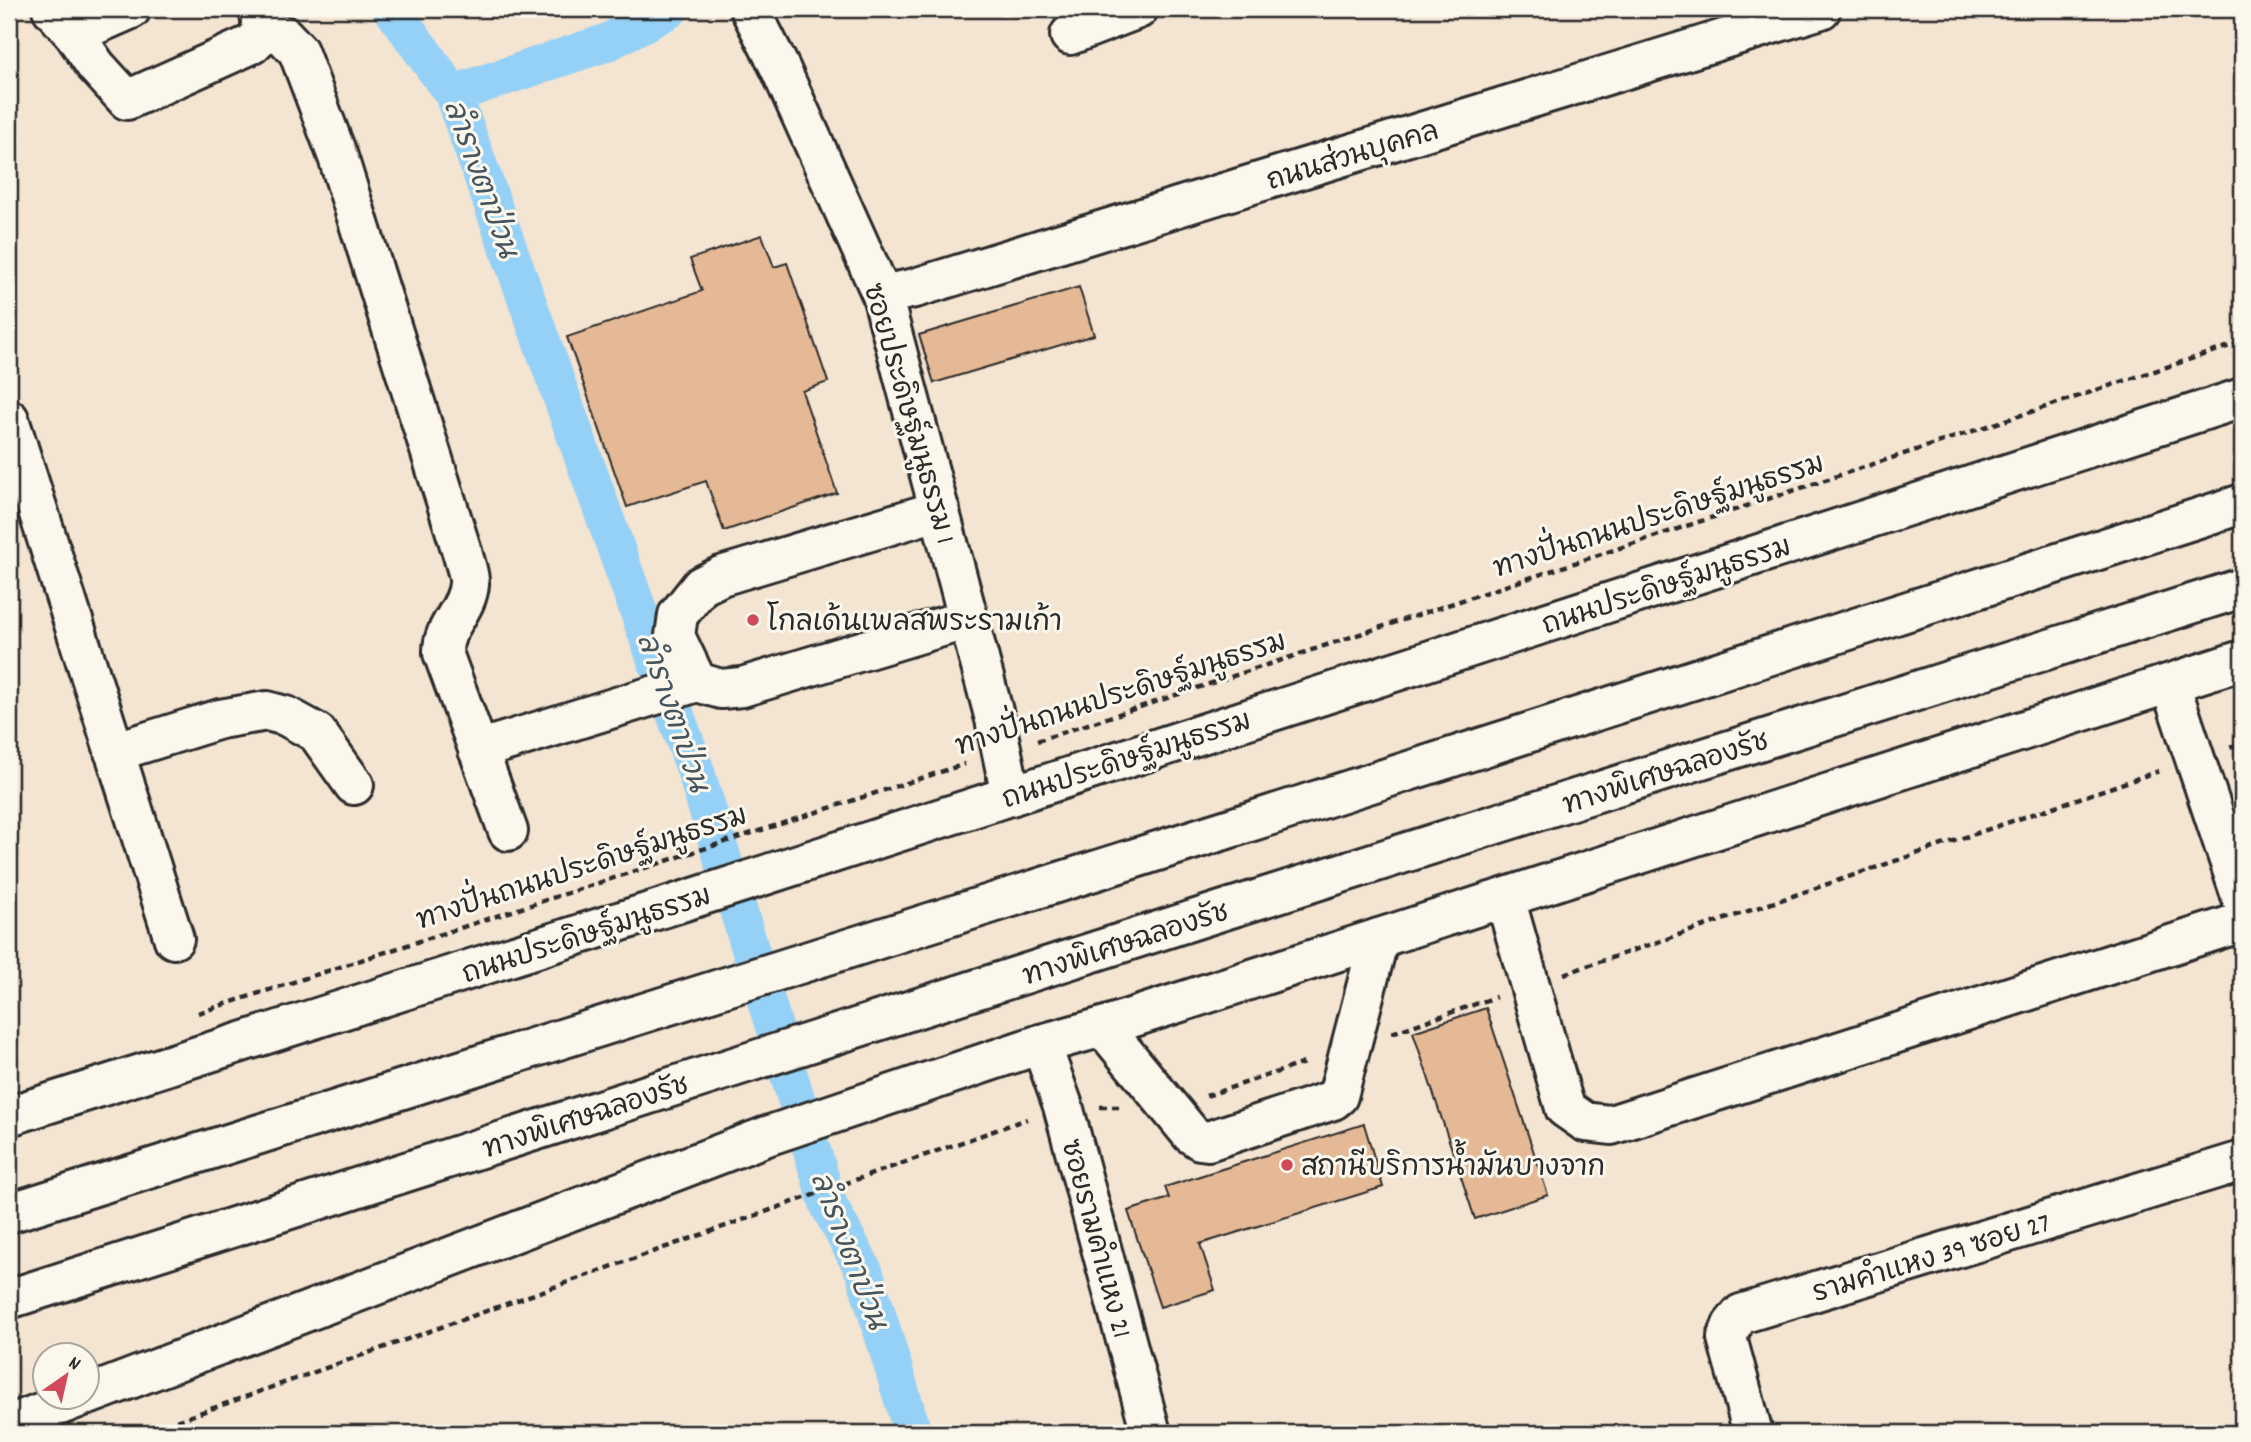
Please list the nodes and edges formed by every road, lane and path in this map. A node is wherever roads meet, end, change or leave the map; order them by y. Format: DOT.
graph roads {
  1 [pos="131,9"];
  2 [pos="750,9"];
  3 [pos="1138,9"];
  4 [pos="1821,9"];
  5 [pos="262,18"];
  6 [pos="63,21"];
  7 [pos="1070,35"];
  8 [pos="882,295"];
  9 [pos="2242,342"];
  10 [pos="2242,397"];
  11 [pos="9,419"];
  12 [pos="2242,504"];
  13 [pos="940,510"];
  14 [pos="2242,588"];
  15 [pos="968,619"];
  16 [pos="2242,660"];
  17 [pos="2170,684"];
  18 [pos="677,688"];
  19 [pos="478,750"];
  20 [pos="114,752"];
  21 [pos="1002,753"];
  22 [pos="354,785"];
  23 [pos="1011,796"];
  24 [pos="508,831"];
  25 [pos="1505,898"];
  26 [pos="2242,899"];
  27 [pos="2242,922"];
  28 [pos="1379,938"];
  29 [pos="174,939"];
  30 [pos="193,1014"];
  31 [pos="1103,1027"];
  32 [pos="1041,1044"];
  33 [pos="9,1116"];
  34 [pos="2242,1161"];
  35 [pos="842,1184"];
  36 [pos="9,1213"];
  37 [pos="9,1299"];
  38 [pos="102,1390"];
  39 [pos="48,1410"];
  40 [pos="9,1425"];
  41 [pos="142,1433"];
  42 [pos="1151,1433"];
  43 [pos="1753,1433"];
  1 -- 6 [label="main road"];
  2 -- 8 [label="main road, ซอยประดิษฐ์มนูธรรม 1"];
  3 -- 7 [label="main road"];
  4 -- 8 [label="main road, ถนนส่วนบุคคล"];
  5 -- 6 [label="main road"];
  5 -- 19 [label="main road"];
  8 -- 13 [label="main road, ซอยประดิษฐ์มนูธรรม 1"];
  9 -- 21 [label="path, ทางปั่นถนนประดิษฐ์มนูธรรม"];
  10 -- 23 [label="main road, ถนนประดิษฐ์มนูธรรม"];
  11 -- 20 [label="main road"];
  12 -- 36 [label="main road"];
  13 -- 15 [label="main road, ซอยประดิษฐ์มนูธรรม 1"];
  13 -- 18 [label="main road"];
  14 -- 37 [label="main road, ทางพิเศษฉลองรัช"];
  15 -- 18 [label="main road"];
  15 -- 21 [label="main road, ซอยประดิษฐ์มนูธรรม 1"];
  16 -- 17 [label="main road"];
  17 -- 25 [label="main road"];
  17 -- 26 [label="main road"];
  18 -- 19 [label="main road"];
  19 -- 24 [label="main road"];
  20 -- 22 [label="main road"];
  20 -- 29 [label="main road"];
  21 -- 23 [label="main road, ซอยประดิษฐ์มนูธรรม 1"];
  21 -- 30 [label="path, ทางปั่นถนนประดิษฐ์มนูธรรม"];
  23 -- 33 [label="main road, ถนนประดิษฐ์มนูธรรม"];
  25 -- 27 [label="main road"];
  25 -- 28 [label="main road"];
  28 -- 31 [label="main road"];
  28 -- 31 [label="main road"];
  31 -- 32 [label="main road"];
  32 -- 38 [label="main road"];
  32 -- 42 [label="main road, ซอยรามคำแหง 21"];
  34 -- 43 [label="main road, รามคำแหง 39 ซอย 27"];
  35 -- 41 [label="path"];
  39 -- 40 [label="main road"];
}
